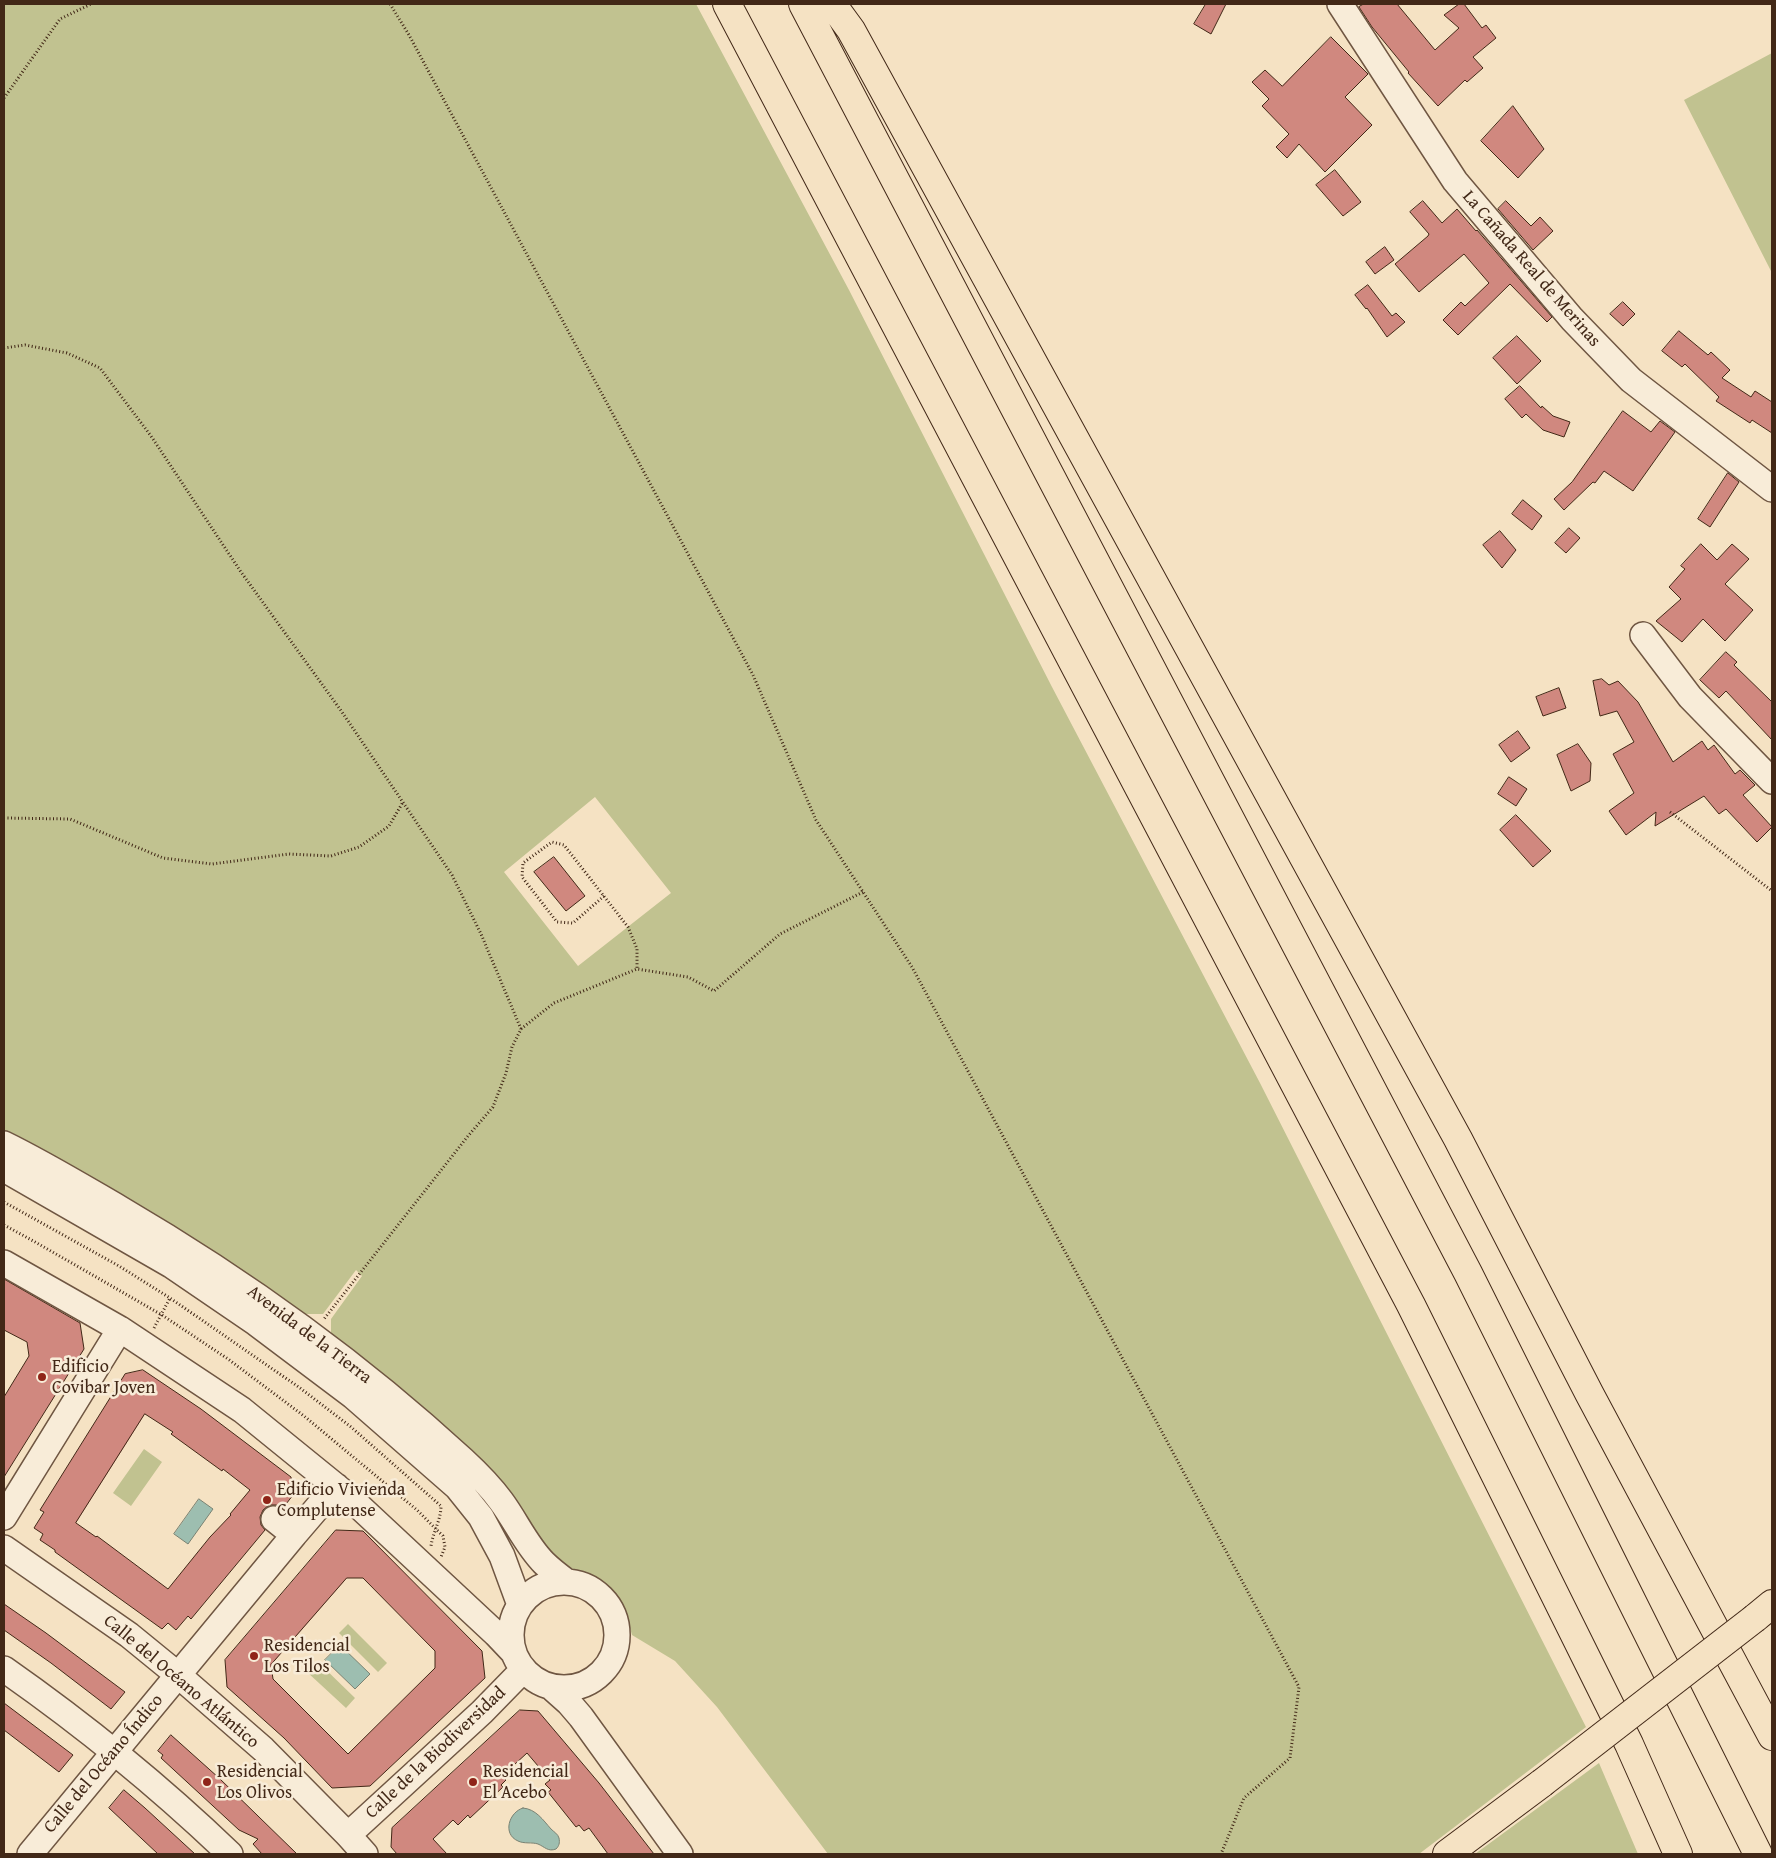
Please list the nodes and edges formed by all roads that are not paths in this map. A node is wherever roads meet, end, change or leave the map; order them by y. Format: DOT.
graph roads {
  1 [pos="727,4"];
  2 [pos="803,4"];
  3 [pos="832,4"];
  4 [pos="1340,4"];
  5 [pos="1772,489"];
  6 [pos="1643,635"];
  7 [pos="1772,781"];
  8 [pos="4,1144"];
  9 [pos="4,1170"];
  10 [pos="4,1263"];
  11 [pos="120,1329"];
  12 [pos="336,1486"];
  13 [pos="4,1517"];
  14 [pos="274,1519"];
  15 [pos="294,1535"];
  16 [pos="4,1548"];
  17 [pos="567,1582"];
  18 [pos="520,1605"];
  19 [pos="1764,1611"];
  20 [pos="518,1662"];
  21 [pos="4,1669"];
  22 [pos="178,1675"];
  23 [pos="551,1687"];
  24 [pos="1772,1736"];
  25 [pos="115,1752"];
  26 [pos="348,1835"];
  27 [pos="30,1854"];
  28 [pos="230,1854"];
  29 [pos="365,1854"];
  30 [pos="680,1854"];
  31 [pos="1447,1854"];
  32 [pos="1678,1854"];
  33 [pos="1758,1854"];
  1 -- 32 [label="main road"];
  2 -- 33 [label="main road"];
  3 -- 24 [label="main road"];
  4 -- 5 [label="street, La Cañada Real de Merinas"];
  6 -- 7 [label="street"];
  8 -- 17 [label="street, Avenida de la Tierra"];
  9 -- 18 [label="street, Avenida de la Tierra"];
  10 -- 11 [label="street"];
  11 -- 12 [label="street"];
  11 -- 13 [label="street"];
  12 -- 15 [label="street, Calle del Océano Índico"];
  12 -- 20 [label="street"];
  14 -- 15 [label="street"];
  15 -- 22 [label="street, Calle del Océano Índico"];
  16 -- 22 [label="street, Calle del Océano Atlántico"];
  17 -- 18 [label="street"];
  17 -- 23 [label="street"];
  18 -- 20 [label="street"];
  19 -- 31 [label="main road, bridge"];
  20 -- 23 [label="street"];
  20 -- 26 [label="street, Calle de la Biodiversidad"];
  21 -- 25 [label="street"];
  22 -- 25 [label="street, Calle del Océano Índico"];
  22 -- 26 [label="street, Calle del Océano Atlántico"];
  23 -- 30 [label="street"];
  25 -- 27 [label="street, Calle del Océano Índico"];
  25 -- 28 [label="street"];
  26 -- 29 [label="street, Calle del Océano Atlántico"];
}
